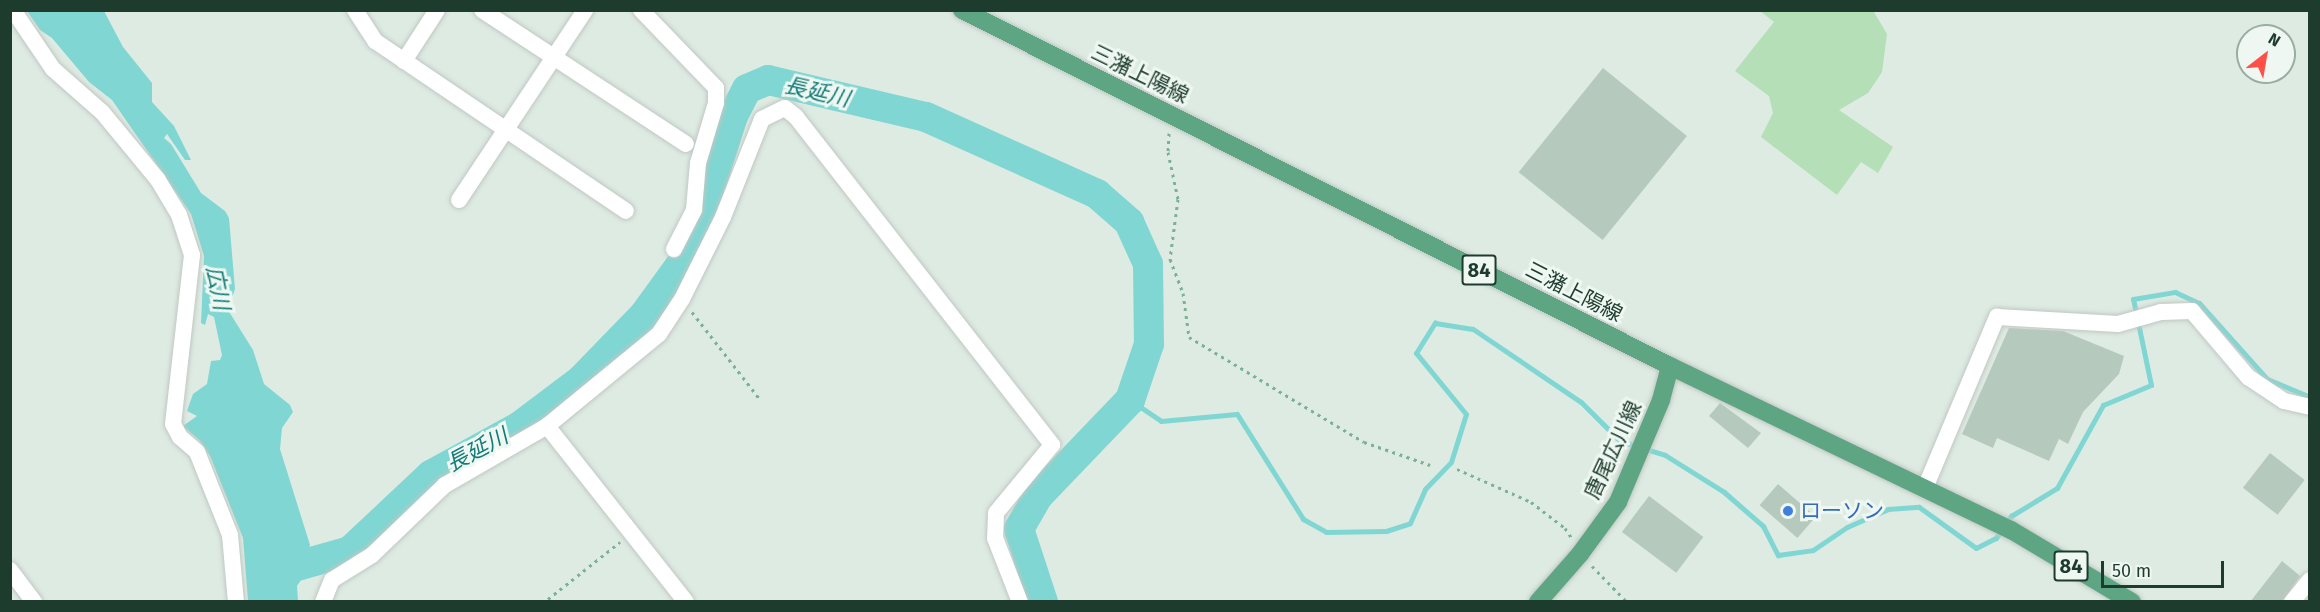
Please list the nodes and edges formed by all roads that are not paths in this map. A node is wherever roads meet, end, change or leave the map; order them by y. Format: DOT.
graph roads {
  1 [pos="13,10"];
  2 [pos="355,10"];
  3 [pos="436,10"];
  4 [pos="482,10"];
  5 [pos="585,10"];
  6 [pos="641,10"];
  7 [pos="965,11"];
  8 [pos="555,58"];
  9 [pos="404,61"];
  10 [pos="505,131"];
  11 [pos="686,144"];
  12 [pos="459,200"];
  13 [pos="626,211"];
  14 [pos="674,249"];
  15 [pos="1670,366"];
  16 [pos="2310,407"];
  17 [pos="548,426"];
  18 [pos="1925,488"];
  19 [pos="10,570"];
  20 [pos="2310,580"];
  21 [pos="34,602"];
  22 [pos="236,602"];
  23 [pos="323,602"];
  24 [pos="686,602"];
  25 [pos="1020,602"];
  26 [pos="1538,602"];
  27 [pos="2132,602"];
  28 [pos="2292,602"];
  1 -- 22 [label="street"];
  2 -- 9 [label="street"];
  3 -- 9 [label="street"];
  4 -- 8 [label="street"];
  5 -- 8 [label="street"];
  6 -- 14 [label="street"];
  7 -- 15 [label="main road, 三潴上陽線 / 84"];
  8 -- 10 [label="street"];
  8 -- 11 [label="street"];
  9 -- 10 [label="street"];
  10 -- 12 [label="street"];
  10 -- 13 [label="street"];
  15 -- 18 [label="main road, 三潴上陽線 / 84"];
  15 -- 26 [label="main road, 唐尾広川線"];
  16 -- 18 [label="street"];
  17 -- 23 [label="street"];
  17 -- 24 [label="street"];
  17 -- 25 [label="street"];
  18 -- 27 [label="main road, 三潴上陽線 / 84"];
  19 -- 21 [label="street"];
  20 -- 28 [label="street"];
}
